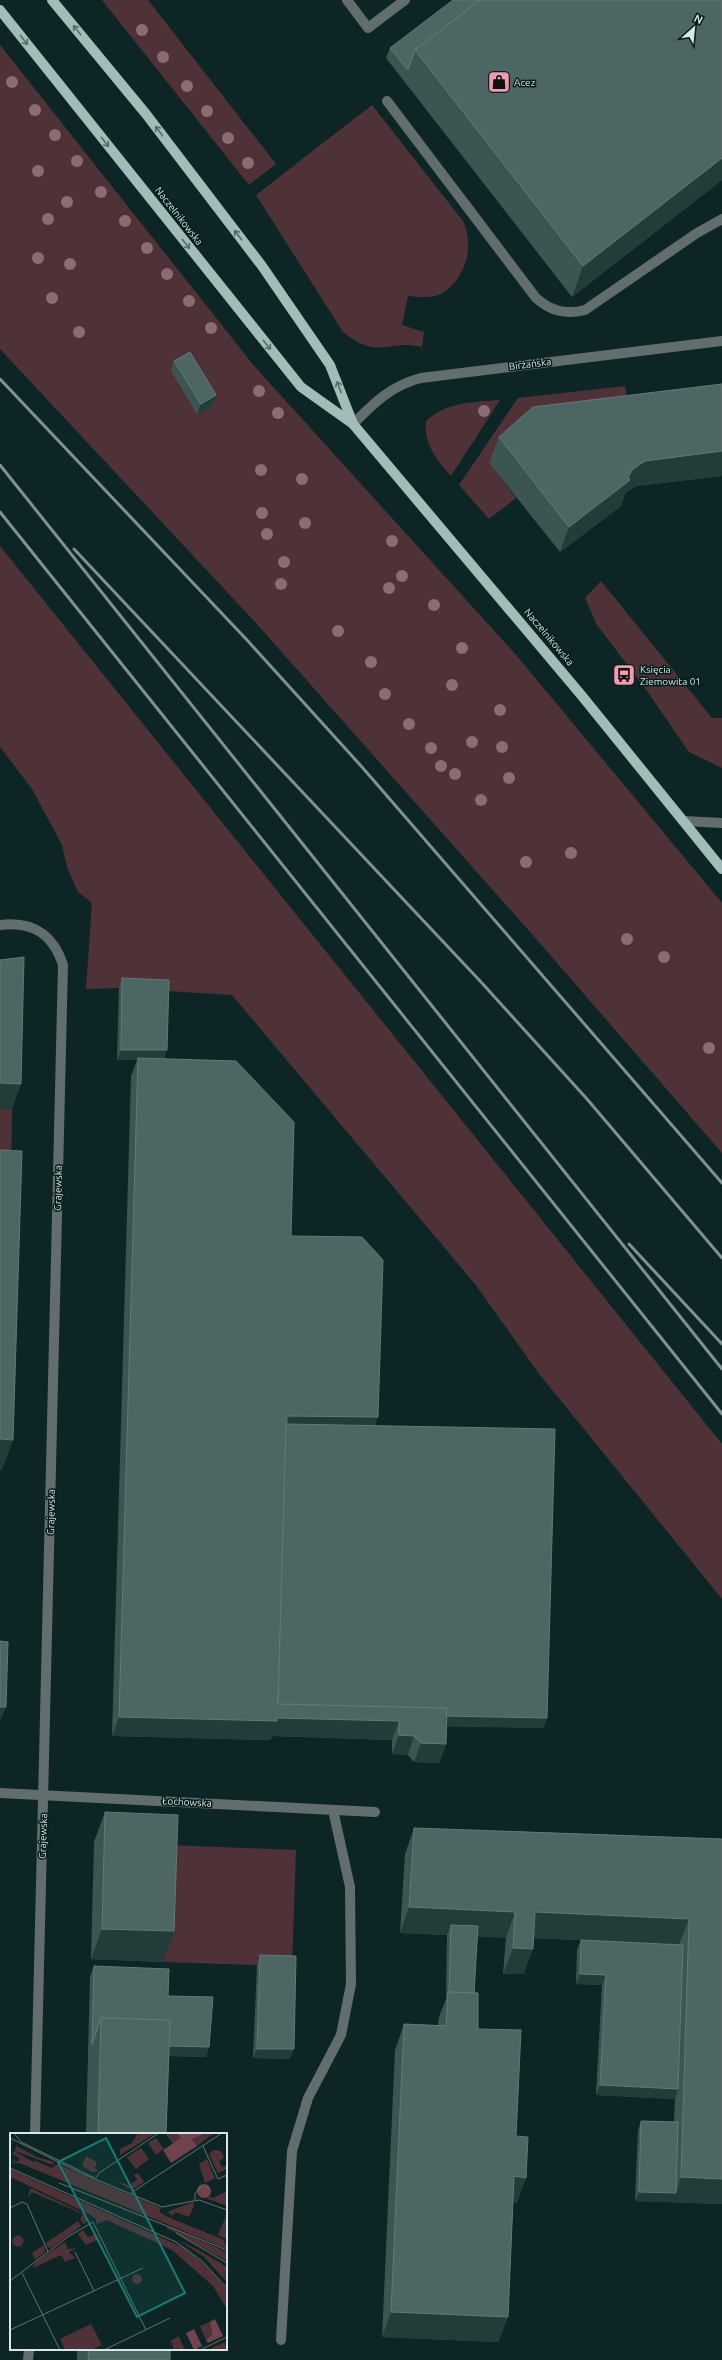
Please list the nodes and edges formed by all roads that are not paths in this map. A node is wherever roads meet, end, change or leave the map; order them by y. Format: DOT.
graph roads {
  1 [pos="52,0"];
  2 [pos="346,0"];
  3 [pos="405,0"];
  4 [pos="0,10"];
  5 [pos="387,101"];
  6 [pos="722,219"];
  7 [pos="722,341"];
  8 [pos="353,424"];
  9 [pos="684,821"];
  10 [pos="722,823"];
  11 [pos="722,869"];
  12 [pos="4,925"];
  13 [pos="0,1793"];
  14 [pos="44,1795"];
  15 [pos="333,1810"];
  16 [pos="375,1812"];
  17 [pos="35,2133"];
  18 [pos="281,2340"];
  19 [pos="29,2350"];
  20 [pos="28,2360"];
  8 -- 1 [label="main road, Naczelnikowska, one-way"];
  2 -- 3 [label="street"];
  4 -- 8 [label="main road, Naczelnikowska, one-way"];
  5 -- 6 [label="street"];
  7 -- 8 [label="street, Birżańska"];
  8 -- 9 [label="main road, Naczelnikowska"];
  9 -- 10 [label="street"];
  9 -- 11 [label="main road, Naczelnikowska"];
  12 -- 14 [label="street, Grajewska"];
  13 -- 14 [label="street, Łochowska"];
  14 -- 15 [label="street, Łochowska"];
  14 -- 17 [label="street, Grajewska"];
  15 -- 16 [label="street, Łochowska"];
  15 -- 18 [label="street"];
  19 -- 20 [label="street"];
}
